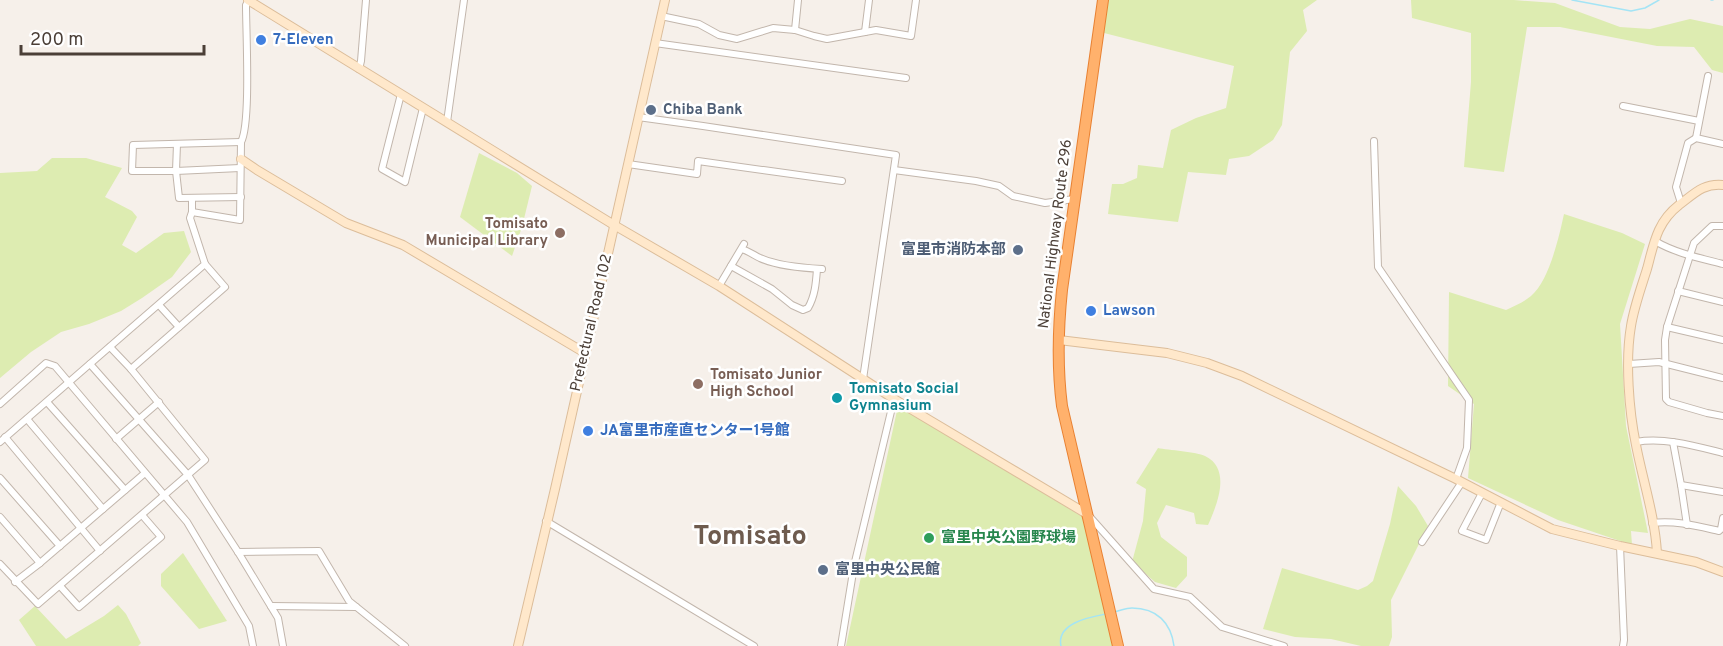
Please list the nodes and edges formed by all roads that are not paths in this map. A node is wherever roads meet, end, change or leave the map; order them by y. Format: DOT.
graph roads {
  1 [pos="248,0"];
  2 [pos="366,0"];
  3 [pos="464,0"];
  4 [pos="665,0"];
  5 [pos="798,0"];
  6 [pos="869,0"];
  7 [pos="916,0"];
  8 [pos="1102,0"];
  9 [pos="661,16"];
  10 [pos="795,30"];
  11 [pos="865,32"];
  12 [pos="655,43"];
  13 [pos="359,69"];
  14 [pos="1708,76"];
  15 [pos="906,78"];
  16 [pos="401,94"];
  17 [pos="1623,106"];
  18 [pos="423,108"];
  19 [pos="638,117"];
  20 [pos="1699,121"];
  21 [pos="447,122"];
  22 [pos="1696,138"];
  23 [pos="1374,141"];
  24 [pos="241,142"];
  25 [pos="177,144"];
  26 [pos="1723,144"];
  27 [pos="241,164"];
  28 [pos="628,164"];
  29 [pos="894,170"];
  30 [pos="176,171"];
  31 [pos="842,181"];
  32 [pos="1723,185"];
  33 [pos="241,197"];
  34 [pos="192,198"];
  35 [pos="1074,199"];
  36 [pos="1681,204"];
  37 [pos="192,212"];
  38 [pos="614,225"];
  39 [pos="1723,226"];
  40 [pos="1655,241"];
  41 [pos="1690,255"];
  42 [pos="205,264"];
  43 [pos="1723,264"];
  44 [pos="731,266"];
  45 [pos="719,286"];
  46 [pos="1678,291"];
  47 [pos="1723,302"];
  48 [pos="159,305"];
  49 [pos="179,327"];
  50 [pos="1667,327"];
  51 [pos="1059,340"];
  52 [pos="1723,340"];
  53 [pos="110,347"];
  54 [pos="585,353"];
  55 [pos="90,364"];
  56 [pos="1629,364"];
  57 [pos="1665,364"];
  58 [pos="131,369"];
  59 [pos="1723,378"];
  60 [pos="863,379"];
  61 [pos="68,383"];
  62 [pos="894,399"];
  63 [pos="47,402"];
  64 [pos="159,402"];
  65 [pos="0,404"];
  66 [pos="1723,416"];
  67 [pos="27,419"];
  68 [pos="139,420"];
  69 [pos="116,439"];
  70 [pos="2,440"];
  71 [pos="1635,442"];
  72 [pos="1673,442"];
  73 [pos="1723,453"];
  74 [pos="145,474"];
  75 [pos="188,475"];
  76 [pos="0,478"];
  77 [pos="1459,480"];
  78 [pos="1682,484"];
  79 [pos="125,490"];
  80 [pos="1723,492"];
  81 [pos="1482,493"];
  82 [pos="164,496"];
  83 [pos="1501,502"];
  84 [pos="103,509"];
  85 [pos="1087,514"];
  86 [pos="142,515"];
  87 [pos="0,517"];
  88 [pos="1723,518"];
  89 [pos="546,521"];
  90 [pos="1652,523"];
  91 [pos="1687,525"];
  92 [pos="81,527"];
  93 [pos="1422,542"];
  94 [pos="60,546"];
  95 [pos="1620,546"];
  96 [pos="100,551"];
  97 [pos="238,552"];
  98 [pos="1657,554"];
  99 [pos="40,563"];
  100 [pos="0,564"];
  101 [pos="1723,572"];
  102 [pos="15,582"];
  103 [pos="60,586"];
  104 [pos="271,606"];
  105 [pos="356,608"];
  106 [pos="253,646"];
  107 [pos="283,646"];
  108 [pos="405,646"];
  109 [pos="518,646"];
  110 [pos="754,646"];
  111 [pos="841,646"];
  112 [pos="1118,646"];
  113 [pos="1284,646"];
  114 [pos="1623,646"];
  1 -- 13 [label="street"];
  1 -- 24 [label="street"];
  2 -- 13 [label="street"];
  3 -- 21 [label="street"];
  4 -- 9 [label="street, Prefectural Road 102"];
  5 -- 10 [label="street"];
  6 -- 11 [label="street"];
  7 -- 11 [label="street"];
  8 -- 35 [label="highway, National Highway Route 296"];
  9 -- 10 [label="street"];
  9 -- 12 [label="street, Prefectural Road 102"];
  10 -- 11 [label="street"];
  12 -- 15 [label="street"];
  12 -- 19 [label="street, Prefectural Road 102"];
  13 -- 16 [label="street"];
  14 -- 20 [label="street"];
  16 -- 18 [label="street"];
  16 -- 18 [label="street"];
  17 -- 20 [label="street"];
  18 -- 21 [label="street"];
  19 -- 28 [label="street, Prefectural Road 102"];
  19 -- 29 [label="street"];
  20 -- 22 [label="street"];
  21 -- 38 [label="street"];
  22 -- 26 [label="street"];
  22 -- 36 [label="street"];
  23 -- 77 [label="street"];
  24 -- 25 [label="street"];
  24 -- 27 [label="street"];
  25 -- 30 [label="street"];
  25 -- 30 [label="street"];
  27 -- 30 [label="street"];
  27 -- 33 [label="street"];
  27 -- 54 [label="street"];
  28 -- 31 [label="street"];
  28 -- 38 [label="street, Prefectural Road 102"];
  29 -- 35 [label="street"];
  29 -- 60 [label="street"];
  30 -- 34 [label="street"];
  32 -- 36 [label="street"];
  33 -- 34 [label="street"];
  33 -- 37 [label="street"];
  34 -- 37 [label="street"];
  35 -- 51 [label="highway, National Highway Route 296"];
  36 -- 40 [label="street"];
  37 -- 42 [label="street"];
  38 -- 45 [label="street"];
  38 -- 54 [label="street, Prefectural Road 102"];
  39 -- 41 [label="street"];
  40 -- 41 [label="street"];
  40 -- 56 [label="street"];
  41 -- 43 [label="street"];
  41 -- 46 [label="street"];
  42 -- 48 [label="street"];
  42 -- 49 [label="street"];
  44 -- 44 [label="street"];
  44 -- 45 [label="street"];
  45 -- 60 [label="street"];
  46 -- 47 [label="street"];
  46 -- 50 [label="street"];
  48 -- 49 [label="street"];
  48 -- 53 [label="street"];
  49 -- 58 [label="street"];
  50 -- 52 [label="street"];
  50 -- 57 [label="street"];
  51 -- 77 [label="street"];
  51 -- 85 [label="highway, National Highway Route 296"];
  53 -- 55 [label="street"];
  53 -- 58 [label="street"];
  54 -- 89 [label="street, Prefectural Road 102"];
  55 -- 61 [label="street"];
  55 -- 68 [label="street"];
  56 -- 57 [label="street"];
  56 -- 71 [label="street"];
  57 -- 59 [label="street"];
  57 -- 66 [label="street"];
  58 -- 64 [label="street"];
  60 -- 62 [label="street"];
  61 -- 63 [label="street"];
  61 -- 65 [label="street"];
  61 -- 69 [label="street"];
  62 -- 85 [label="street"];
  62 -- 111 [label="street"];
  63 -- 67 [label="street"];
  63 -- 79 [label="street"];
  64 -- 68 [label="street"];
  64 -- 75 [label="street"];
  67 -- 70 [label="street"];
  67 -- 84 [label="street"];
  68 -- 69 [label="street"];
  68 -- 75 [label="street"];
  69 -- 74 [label="street"];
  70 -- 92 [label="street"];
  71 -- 72 [label="street"];
  71 -- 90 [label="street"];
  72 -- 73 [label="street"];
  72 -- 78 [label="street"];
  74 -- 79 [label="street"];
  74 -- 82 [label="street"];
  75 -- 82 [label="street"];
  75 -- 97 [label="street"];
  76 -- 94 [label="street"];
  77 -- 81 [label="street"];
  77 -- 93 [label="street"];
  78 -- 80 [label="street"];
  78 -- 91 [label="street"];
  79 -- 84 [label="street"];
  81 -- 83 [label="street"];
  81 -- 83 [label="street"];
  82 -- 86 [label="street"];
  82 -- 106 [label="street"];
  83 -- 95 [label="street"];
  84 -- 92 [label="street"];
  85 -- 112 [label="highway, National Highway Route 296"];
  85 -- 113 [label="street"];
  86 -- 96 [label="street"];
  86 -- 103 [label="street"];
  87 -- 99 [label="street"];
  88 -- 91 [label="street"];
  89 -- 109 [label="street, Prefectural Road 102"];
  89 -- 110 [label="street"];
  90 -- 91 [label="street"];
  90 -- 98 [label="street"];
  92 -- 94 [label="street"];
  92 -- 96 [label="street"];
  94 -- 99 [label="street"];
  95 -- 98 [label="street"];
  95 -- 114 [label="street"];
  96 -- 103 [label="street"];
  97 -- 104 [label="street"];
  97 -- 105 [label="street"];
  98 -- 101 [label="street"];
  99 -- 102 [label="street"];
  100 -- 102 [label="street"];
  102 -- 103 [label="street"];
  104 -- 105 [label="street"];
  104 -- 107 [label="street"];
  105 -- 108 [label="street"];
}
